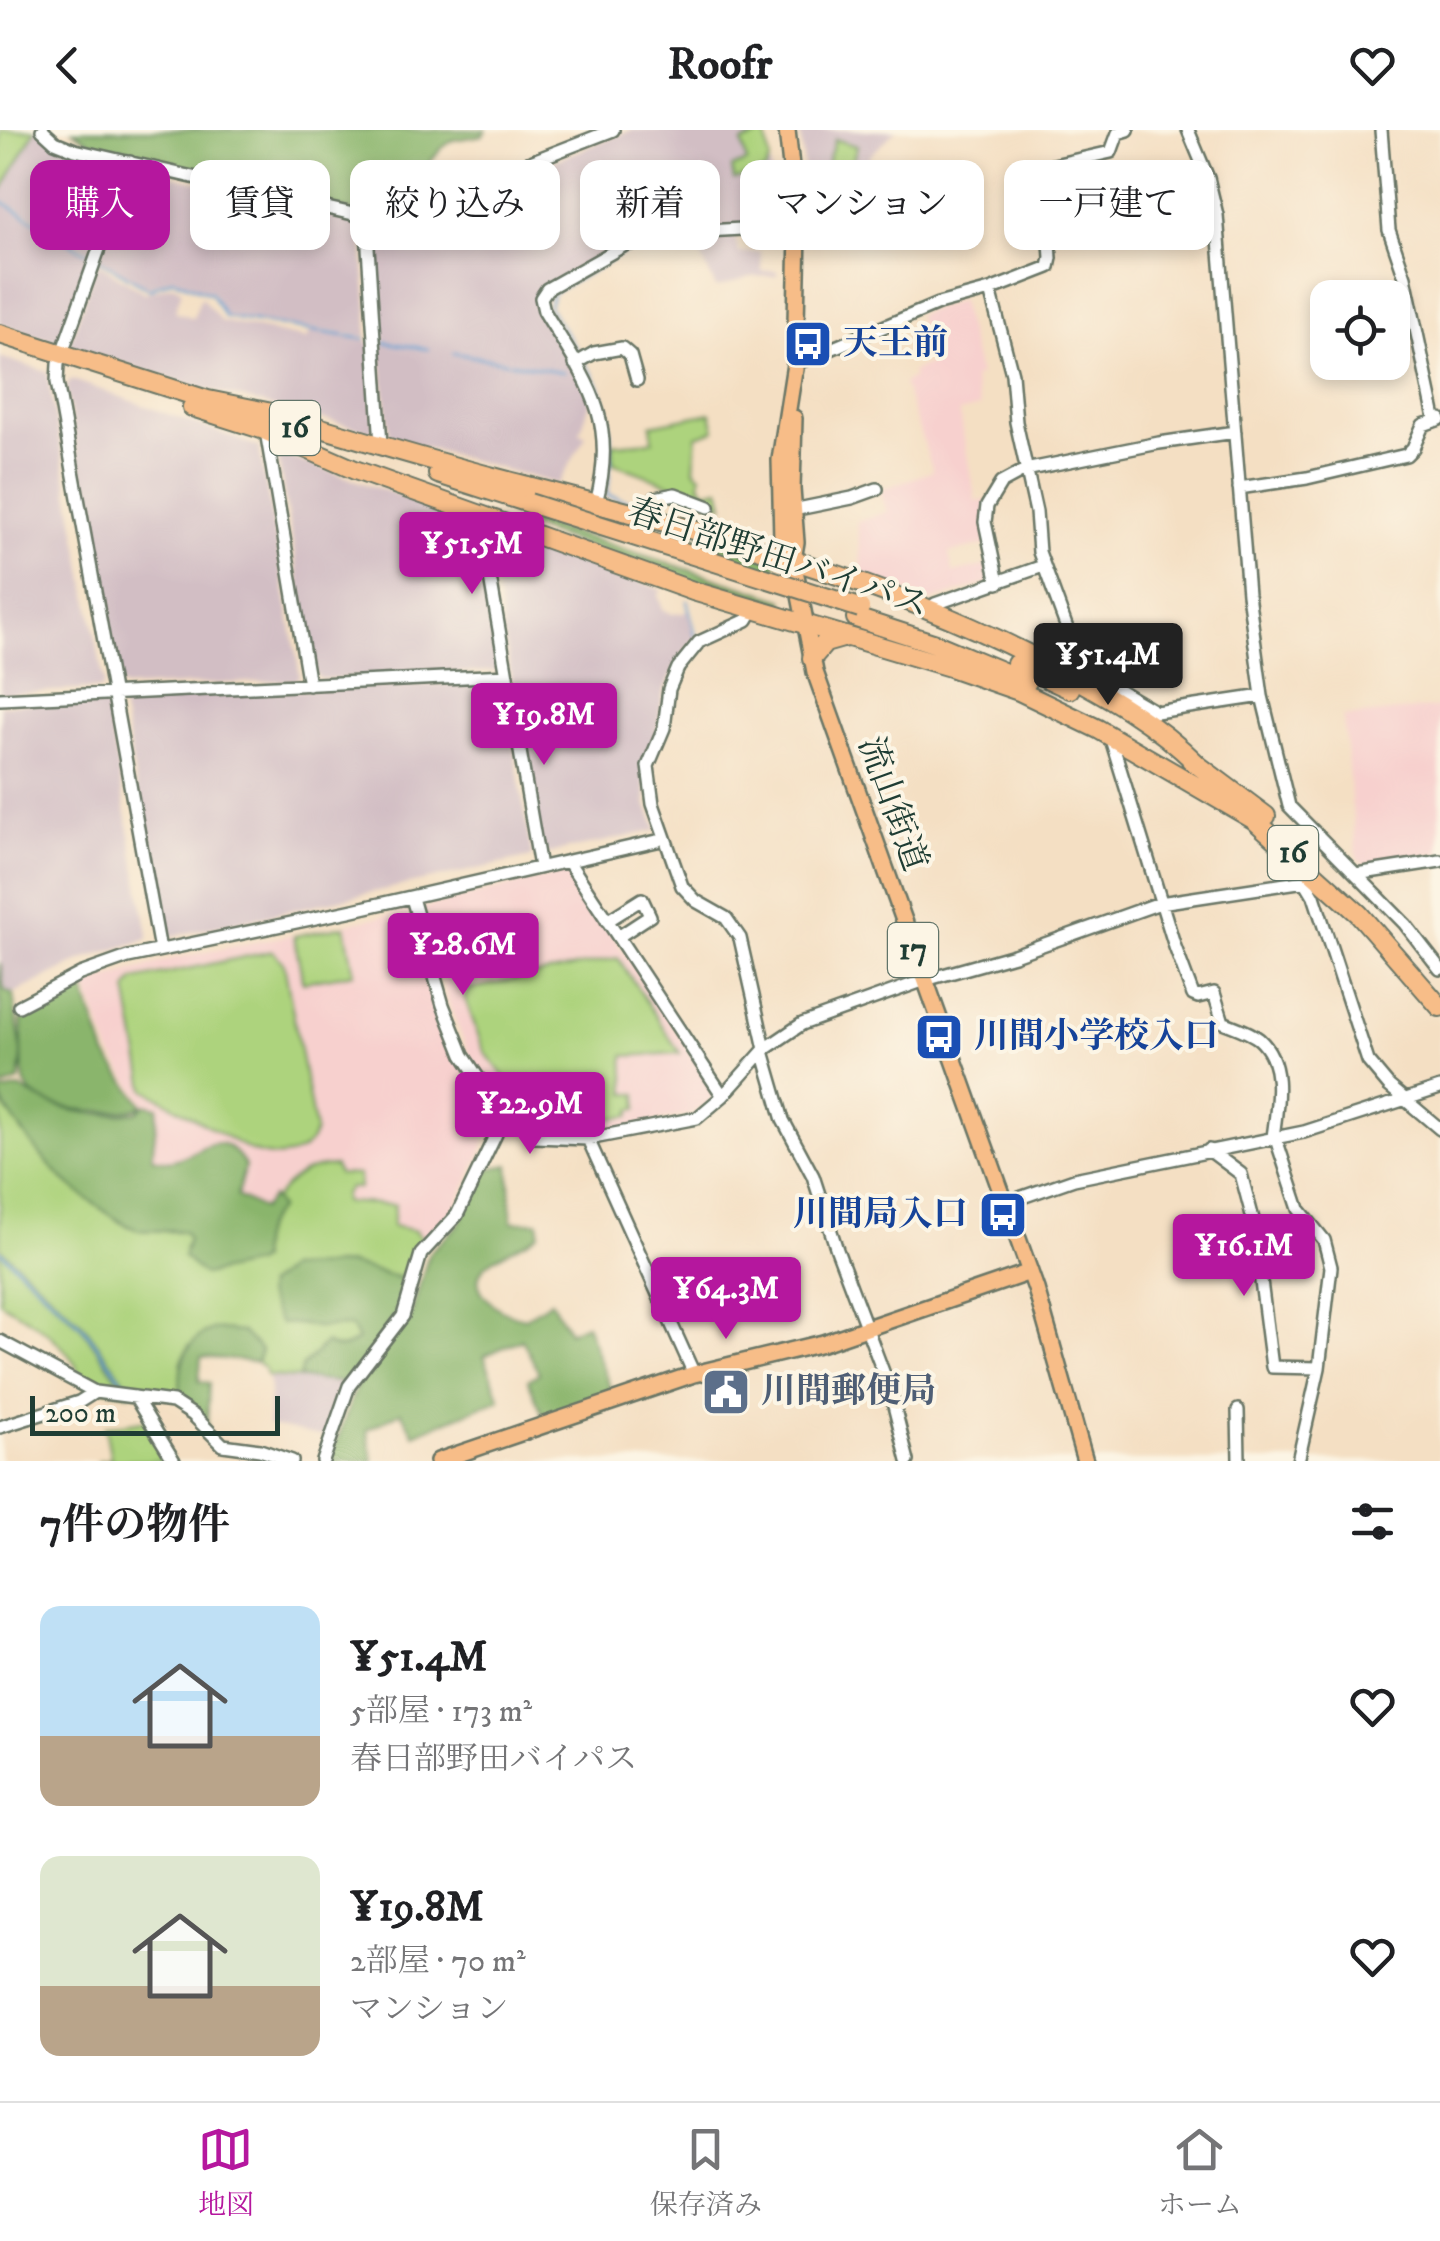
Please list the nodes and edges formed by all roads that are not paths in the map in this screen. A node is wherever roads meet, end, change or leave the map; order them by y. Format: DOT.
graph roads {
  1 [pos="42,130"];
  2 [pos="613,130"];
  3 [pos="786,130"];
  4 [pos="1128,130"];
  5 [pos="1188,130"];
  6 [pos="1381,130"];
  7 [pos="121,160"];
  8 [pos="536,160"];
  9 [pos="790,160"];
  10 [pos="170,171"];
  11 [pos="350,213"];
  12 [pos="740,229"];
  13 [pos="99,250"];
  14 [pos="368,250"];
  15 [pos="796,250"];
  16 [pos="990,290"];
  17 [pos="0,334"];
  18 [pos="0,346"];
  19 [pos="60,359"];
  20 [pos="576,364"];
  21 [pos="795,364"];
  22 [pos="637,380"];
  23 [pos="203,399"];
  24 [pos="1437,418"];
  25 [pos="266,431"];
  26 [pos="1235,432"];
  27 [pos="382,445"];
  28 [pos="1025,470"];
  29 [pos="877,488"];
  30 [pos="1239,488"];
  31 [pos="596,503"];
  32 [pos="709,507"];
  33 [pos="527,508"];
  34 [pos="793,510"];
  35 [pos="482,514"];
  36 [pos="646,517"];
  37 [pos="793,560"];
  38 [pos="1043,566"];
  39 [pos="998,583"];
  40 [pos="753,610"];
  41 [pos="933,611"];
  42 [pos="858,613"];
  43 [pos="805,626"];
  44 [pos="847,637"];
  45 [pos="812,658"];
  46 [pos="507,676"];
  47 [pos="309,685"];
  48 [pos="113,695"];
  49 [pos="1262,696"];
  50 [pos="0,700"];
  51 [pos="1110,736"];
  52 [pos="1197,764"];
  53 [pos="1258,822"];
  54 [pos="657,841"];
  55 [pos="568,861"];
  56 [pos="1440,861"];
  57 [pos="540,867"];
  58 [pos="1356,874"];
  59 [pos="412,898"];
  60 [pos="1160,903"];
  61 [pos="607,921"];
  62 [pos="618,938"];
  63 [pos="160,950"];
  64 [pos="1440,969"];
  65 [pos="925,980"];
  66 [pos="1440,989"];
  67 [pos="19,1006"];
  68 [pos="1440,1007"];
  69 [pos="764,1050"];
  70 [pos="1440,1088"];
  71 [pos="723,1096"];
  72 [pos="1407,1099"];
  73 [pos="496,1106"];
  74 [pos="1440,1130"];
  75 [pos="1274,1137"];
  76 [pos="588,1139"];
  77 [pos="1209,1150"];
  78 [pos="1004,1202"];
  79 [pos="1030,1272"];
  80 [pos="866,1327"];
  81 [pos="2,1346"];
  82 [pos="1319,1368"];
  83 [pos="694,1374"];
  84 [pos="95,1392"];
  85 [pos="135,1396"];
  86 [pos="1238,1410"];
  87 [pos="0,1427"];
  88 [pos="174,1461"];
  89 [pos="292,1461"];
  90 [pos="324,1461"];
  91 [pos="438,1461"];
  92 [pos="908,1461"];
  93 [pos="1086,1461"];
  94 [pos="1239,1461"];
  95 [pos="1298,1461"];
  1 -- 7 [label="street"];
  2 -- 8 [label="street"];
  3 -- 9 [label="main road, 流山街道 / 17"];
  4 -- 16 [label="street"];
  5 -- 26 [label="street"];
  6 -- 24 [label="street"];
  10 -- 11 [label="street"];
  12 -- 20 [label="street"];
  13 -- 19 [label="street"];
  14 -- 27 [label="street"];
  15 -- 21 [label="main road, 流山街道 / 17"];
  16 -- 21 [label="street"];
  16 -- 28 [label="street"];
  17 -- 19 [label="highway, 春日部野田バイパス / 16"];
  18 -- 19 [label="highway, 春日部野田バイパス / 16"];
  19 -- 23 [label="highway, 春日部野田バイパス / 16"];
  19 -- 25 [label="highway, 春日部野田バイパス / 16"];
  19 -- 48 [label="street"];
  20 -- 22 [label="street"];
  20 -- 31 [label="street"];
  21 -- 34 [label="main road, 流山街道 / 17"];
  21 -- 37 [label="main road, 流山街道 / 17"];
  23 -- 27 [label="highway, 16"];
  23 -- 33 [label="highway, 春日部野田バイパス / 16"];
  24 -- 30 [label="street"];
  25 -- 33 [label="highway, 春日部野田バイパス / 16"];
  25 -- 35 [label="highway, 16"];
  25 -- 47 [label="street"];
  26 -- 28 [label="street"];
  26 -- 30 [label="street"];
  27 -- 31 [label="highway, 16"];
  28 -- 38 [label="street"];
  28 -- 39 [label="street"];
  29 -- 34 [label="street"];
  30 -- 49 [label="street"];
  31 -- 36 [label="highway, 16"];
  32 -- 36 [label="street"];
  33 -- 42 [label="highway, 春日部野田バイパス / 16"];
  34 -- 37 [label="main road, 流山街道 / 17"];
  35 -- 40 [label="highway, 16"];
  35 -- 46 [label="street"];
  36 -- 37 [label="highway, 16"];
  37 -- 41 [label="highway, 16"];
  37 -- 43 [label="main road, 流山街道 / 17"];
  38 -- 39 [label="street"];
  38 -- 49 [label="street"];
  39 -- 41 [label="street"];
  40 -- 43 [label="highway, 16"];
  40 -- 69 [label="street"];
  41 -- 52 [label="highway, 16"];
  42 -- 52 [label="highway, 春日部野田バイパス / 16"];
  42 -- 53 [label="highway, 春日部野田バイパス / 16"];
  43 -- 44 [label="highway, 16"];
  43 -- 45 [label="main road, 流山街道 / 17"];
  44 -- 45 [label="highway"];
  44 -- 51 [label="highway, 16"];
  45 -- 65 [label="main road, 流山街道 / 17"];
  46 -- 47 [label="street"];
  46 -- 57 [label="street"];
  47 -- 48 [label="street"];
  48 -- 50 [label="street"];
  48 -- 63 [label="street"];
  49 -- 58 [label="street"];
  51 -- 53 [label="highway, 16"];
  51 -- 60 [label="street"];
  52 -- 66 [label="highway, 春日部野田バイパス / 16"];
  53 -- 68 [label="highway, 春日部野田バイパス / 16"];
  54 -- 55 [label="street"];
  55 -- 57 [label="street"];
  55 -- 61 [label="street"];
  56 -- 58 [label="street"];
  57 -- 59 [label="street"];
  58 -- 64 [label="street"];
  59 -- 63 [label="street"];
  59 -- 73 [label="street"];
  60 -- 65 [label="street"];
  60 -- 72 [label="street"];
  60 -- 75 [label="street"];
  61 -- 62 [label="street"];
  61 -- 62 [label="street"];
  62 -- 71 [label="street"];
  63 -- 67 [label="street"];
  65 -- 69 [label="street"];
  65 -- 78 [label="main road, 流山街道 / 17"];
  69 -- 71 [label="street"];
  69 -- 80 [label="street"];
  70 -- 72 [label="street"];
  71 -- 76 [label="street"];
  72 -- 74 [label="street"];
  72 -- 75 [label="street"];
  73 -- 76 [label="street"];
  73 -- 90 [label="street"];
  75 -- 77 [label="street"];
  75 -- 82 [label="street"];
  76 -- 83 [label="street"];
  77 -- 78 [label="street"];
  77 -- 82 [label="street"];
  78 -- 79 [label="main road, 流山街道 / 17"];
  79 -- 80 [label="main road"];
  79 -- 93 [label="main road, 流山街道 / 17"];
  80 -- 83 [label="main road"];
  80 -- 92 [label="street"];
  81 -- 84 [label="street"];
  82 -- 95 [label="street"];
  83 -- 91 [label="main road"];
  84 -- 85 [label="street"];
  84 -- 87 [label="street"];
  85 -- 88 [label="street"];
  85 -- 89 [label="street"];
  86 -- 94 [label="street"];
}
